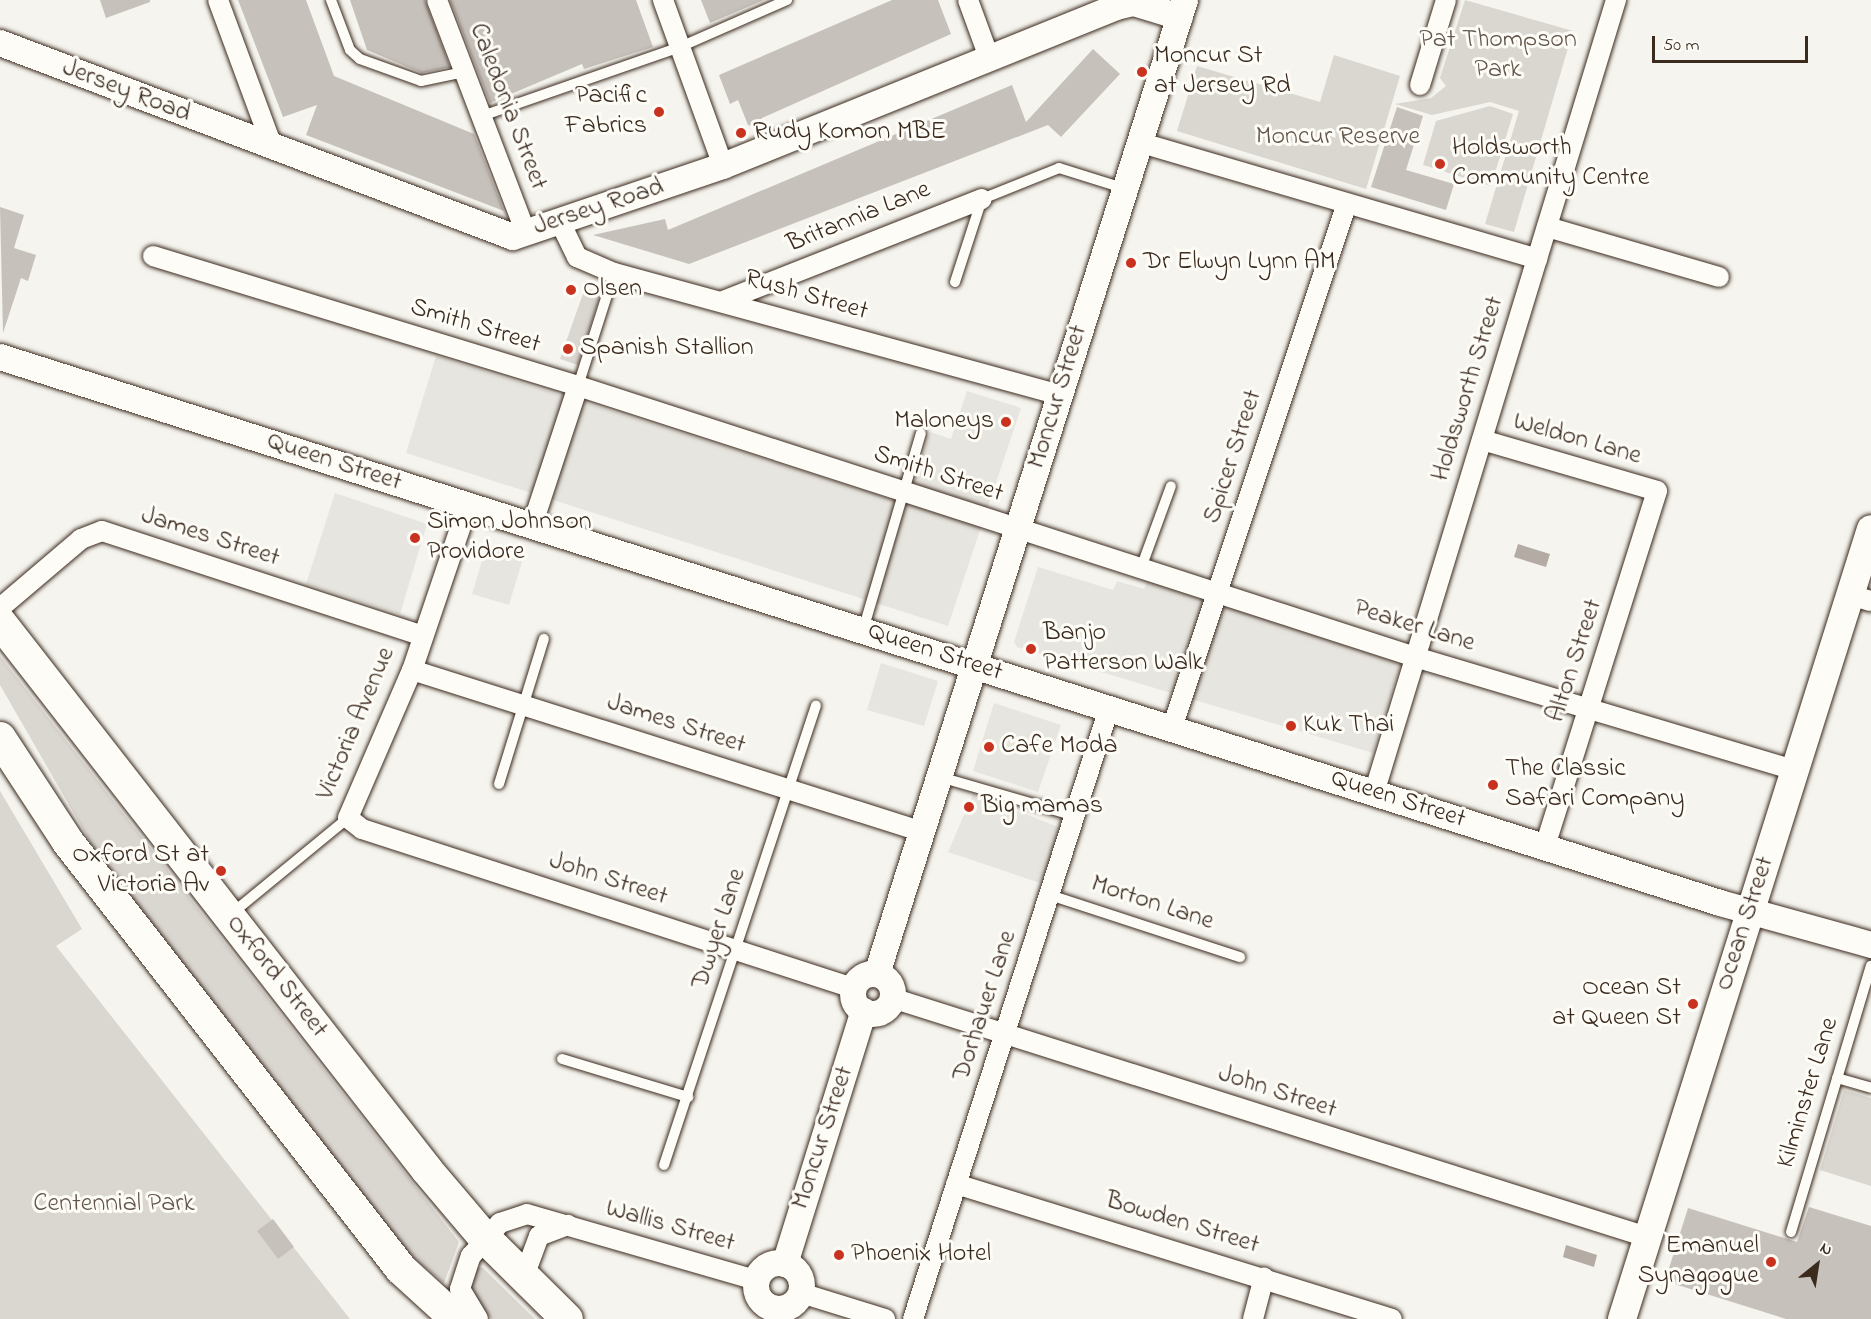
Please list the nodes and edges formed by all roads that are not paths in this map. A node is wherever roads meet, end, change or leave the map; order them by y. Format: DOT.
graph roads {
  1 [pos="218,0"];
  2 [pos="331,0"];
  3 [pos="437,0"];
  4 [pos="663,0"];
  5 [pos="787,0"];
  6 [pos="968,0"];
  7 [pos="1446,0"];
  8 [pos="1616,0"];
  9 [pos="1183,8"];
  10 [pos="0,43"];
  11 [pos="680,47"];
  12 [pos="990,60"];
  13 [pos="464,72"];
  14 [pos="1420,85"];
  15 [pos="482,116"];
  16 [pos="1138,142"];
  17 [pos="273,149"];
  18 [pos="723,166"];
  19 [pos="1123,188"];
  20 [pos="982,198"];
  21 [pos="1347,203"];
  22 [pos="560,222"];
  23 [pos="1547,227"];
  24 [pos="526,232"];
  25 [pos="153,256"];
  26 [pos="1537,259"];
  27 [pos="614,273"];
  28 [pos="1719,277"];
  29 [pos="955,282"];
  30 [pos="723,302"];
  31 [pos="0,357"];
  32 [pos="578,386"];
  33 [pos="1059,395"];
  34 [pos="921,433"];
  35 [pos="1482,440"];
  36 [pos="1171,486"];
  37 [pos="1657,491"];
  38 [pos="902,492"];
  39 [pos="468,505"];
  40 [pos="532,526"];
  41 [pos="1019,530"];
  42 [pos="1871,530"];
  43 [pos="1141,568"];
  44 [pos="1218,591"];
  45 [pos="1861,598"];
  46 [pos="0,608"];
  47 [pos="0,622"];
  48 [pos="863,630"];
  49 [pos="423,636"];
  50 [pos="544,639"];
  51 [pos="1415,657"];
  52 [pos="974,665"];
  53 [pos="412,670"];
  54 [pos="524,705"];
  55 [pos="816,705"];
  56 [pos="1109,708"];
  57 [pos="1589,708"];
  58 [pos="1172,728"];
  59 [pos="0,738"];
  60 [pos="1795,770"];
  61 [pos="940,777"];
  62 [pos="499,784"];
  63 [pos="790,789"];
  64 [pos="1374,793"];
  65 [pos="1075,816"];
  66 [pos="348,818"];
  67 [pos="923,832"];
  68 [pos="1545,847"];
  69 [pos="1050,895"];
  70 [pos="1750,912"];
  71 [pos="228,917"];
  72 [pos="1871,945"];
  73 [pos="737,950"];
  74 [pos="1240,957"];
  75 [pos="1871,966"];
  76 [pos="877,974"];
  77 [pos="854,988"];
  78 [pos="892,998"];
  79 [pos="864,1011"];
  80 [pos="1005,1036"];
  81 [pos="562,1059"];
  82 [pos="1837,1078"];
  83 [pos="1871,1089"];
  84 [pos="688,1097"];
  85 [pos="664,1165"];
  86 [pos="956,1184"];
  87 [pos="568,1225"];
  88 [pos="1791,1232"];
  89 [pos="483,1236"];
  90 [pos="1647,1236"];
  91 [pos="785,1264"];
  92 [pos="1264,1277"];
  93 [pos="523,1279"];
  94 [pos="756,1280"];
  95 [pos="801,1293"];
  96 [pos="770,1313"];
  97 [pos="456,1319"];
  98 [pos="478,1319"];
  99 [pos="567,1319"];
  100 [pos="885,1319"];
  101 [pos="913,1319"];
  102 [pos="1253,1319"];
  103 [pos="1392,1319"];
  104 [pos="1622,1319"];
  1 -- 17 [label="street"];
  2 -- 13 [label="lane"];
  3 -- 13 [label="street, Caledonia Street"];
  4 -- 11 [label="street"];
  5 -- 11 [label="lane"];
  6 -- 12 [label="street"];
  7 -- 14 [label="street"];
  8 -- 23 [label="street, Holdsworth Street"];
  9 -- 12 [label="street, Jersey Road"];
  9 -- 16 [label="street, Moncur Street"];
  10 -- 17 [label="street, Jersey Road"];
  11 -- 15 [label="lane"];
  11 -- 18 [label="street"];
  12 -- 18 [label="street, Jersey Road"];
  13 -- 15 [label="street, Caledonia Street"];
  15 -- 24 [label="street, Caledonia Street"];
  16 -- 19 [label="street, Moncur Street"];
  16 -- 21 [label="street"];
  17 -- 24 [label="street, Jersey Road"];
  18 -- 22 [label="street, Jersey Road"];
  19 -- 20 [label="lane, Britannia Lane"];
  19 -- 33 [label="street, Moncur Street"];
  20 -- 29 [label="lane"];
  20 -- 30 [label="street, Britannia Lane"];
  21 -- 26 [label="street"];
  21 -- 44 [label="street, Spicer Street"];
  22 -- 24 [label="street, Jersey Road"];
  22 -- 27 [label="street, Rush Street"];
  23 -- 26 [label="street, Holdsworth Street"];
  23 -- 28 [label="street"];
  25 -- 32 [label="street, Smith Street"];
  26 -- 35 [label="street, Holdsworth Street"];
  27 -- 30 [label="street, Rush Street"];
  27 -- 32 [label="lane"];
  30 -- 33 [label="street, Rush Street"];
  31 -- 39 [label="street, Queen Street"];
  32 -- 38 [label="street, Smith Street"];
  32 -- 40 [label="street"];
  33 -- 41 [label="street, Moncur Street"];
  34 -- 38 [label="lane"];
  35 -- 37 [label="street, Weldon Lane"];
  35 -- 51 [label="street, Holdsworth Street"];
  36 -- 43 [label="lane"];
  37 -- 57 [label="street, Alton Street"];
  38 -- 41 [label="street, Smith Street"];
  38 -- 48 [label="lane"];
  39 -- 40 [label="street, Queen Street"];
  39 -- 49 [label="street, Victoria Avenue"];
  40 -- 48 [label="street, Queen Street"];
  41 -- 43 [label="street, Peaker Lane"];
  41 -- 52 [label="street, Moncur Street"];
  42 -- 45 [label="main road, Ocean Street"];
  43 -- 44 [label="street, Peaker Lane"];
  44 -- 51 [label="street, Peaker Lane"];
  44 -- 58 [label="street, Spicer Street"];
  45 -- 60 [label="main road, Ocean Street"];
  46 -- 49 [label="street, James Street"];
  47 -- 71 [label="main road, Oxford Street"];
  48 -- 52 [label="street, Queen Street"];
  49 -- 53 [label="street, Victoria Avenue"];
  50 -- 54 [label="lane"];
  51 -- 57 [label="street, Peaker Lane"];
  51 -- 64 [label="street, Holdsworth Street"];
  52 -- 56 [label="street, Queen Street"];
  52 -- 61 [label="street, Moncur Street"];
  53 -- 54 [label="street, James Street"];
  53 -- 66 [label="street, Victoria Avenue"];
  54 -- 62 [label="lane"];
  54 -- 63 [label="street, James Street"];
  55 -- 63 [label="lane, Dwyer Lane"];
  56 -- 58 [label="street, Queen Street"];
  56 -- 65 [label="street, Dorhauer Lane"];
  57 -- 60 [label="street, Peaker Lane"];
  57 -- 68 [label="street, Alton Street"];
  58 -- 64 [label="street, Queen Street"];
  59 -- 97 [label="main road"];
  60 -- 70 [label="main road, Ocean Street"];
  61 -- 65 [label="lane"];
  61 -- 67 [label="street, Moncur Street"];
  63 -- 67 [label="street, James Street"];
  63 -- 73 [label="lane, Dwyer Lane"];
  64 -- 68 [label="street, Queen Street"];
  65 -- 69 [label="street, Dorhauer Lane"];
  66 -- 71 [label="lane, Victoria Avenue"];
  66 -- 73 [label="street, John Street"];
  67 -- 76 [label="street, Moncur Street"];
  68 -- 70 [label="street, Queen Street"];
  69 -- 74 [label="lane, Morton Lane"];
  69 -- 80 [label="street, Dorhauer Lane"];
  70 -- 72 [label="street, Queen Street"];
  70 -- 90 [label="main road, Ocean Street"];
  71 -- 89 [label="main road, Oxford Street"];
  73 -- 77 [label="street, John Street"];
  73 -- 84 [label="lane, Dwyer Lane"];
  75 -- 82 [label="lane, Kilminster Lane"];
  76 -- 77 [label="street"];
  76 -- 78 [label="street"];
  77 -- 79 [label="street"];
  78 -- 79 [label="street"];
  78 -- 80 [label="street, John Street"];
  79 -- 91 [label="street, Moncur Street"];
  80 -- 86 [label="street, Dorhauer Lane"];
  80 -- 90 [label="street, John Street"];
  81 -- 84 [label="lane"];
  82 -- 83 [label="lane"];
  82 -- 88 [label="lane, Kilminster Lane"];
  84 -- 85 [label="lane, Dwyer Lane"];
  86 -- 92 [label="street, Bowden Street"];
  86 -- 101 [label="street, Dorhauer Lane"];
  87 -- 89 [label="street, Wallis Street"];
  87 -- 93 [label="street, Wallis Street"];
  87 -- 94 [label="street, Wallis Street"];
  89 -- 93 [label="main road, Oxford Street"];
  89 -- 98 [label="street"];
  90 -- 104 [label="main road, Ocean Street"];
  91 -- 94 [label="street"];
  91 -- 95 [label="street"];
  92 -- 102 [label="street"];
  92 -- 103 [label="street, Bowden Street"];
  93 -- 99 [label="main road, Oxford Street"];
  94 -- 96 [label="street"];
  95 -- 96 [label="street"];
  95 -- 100 [label="street"];
}
